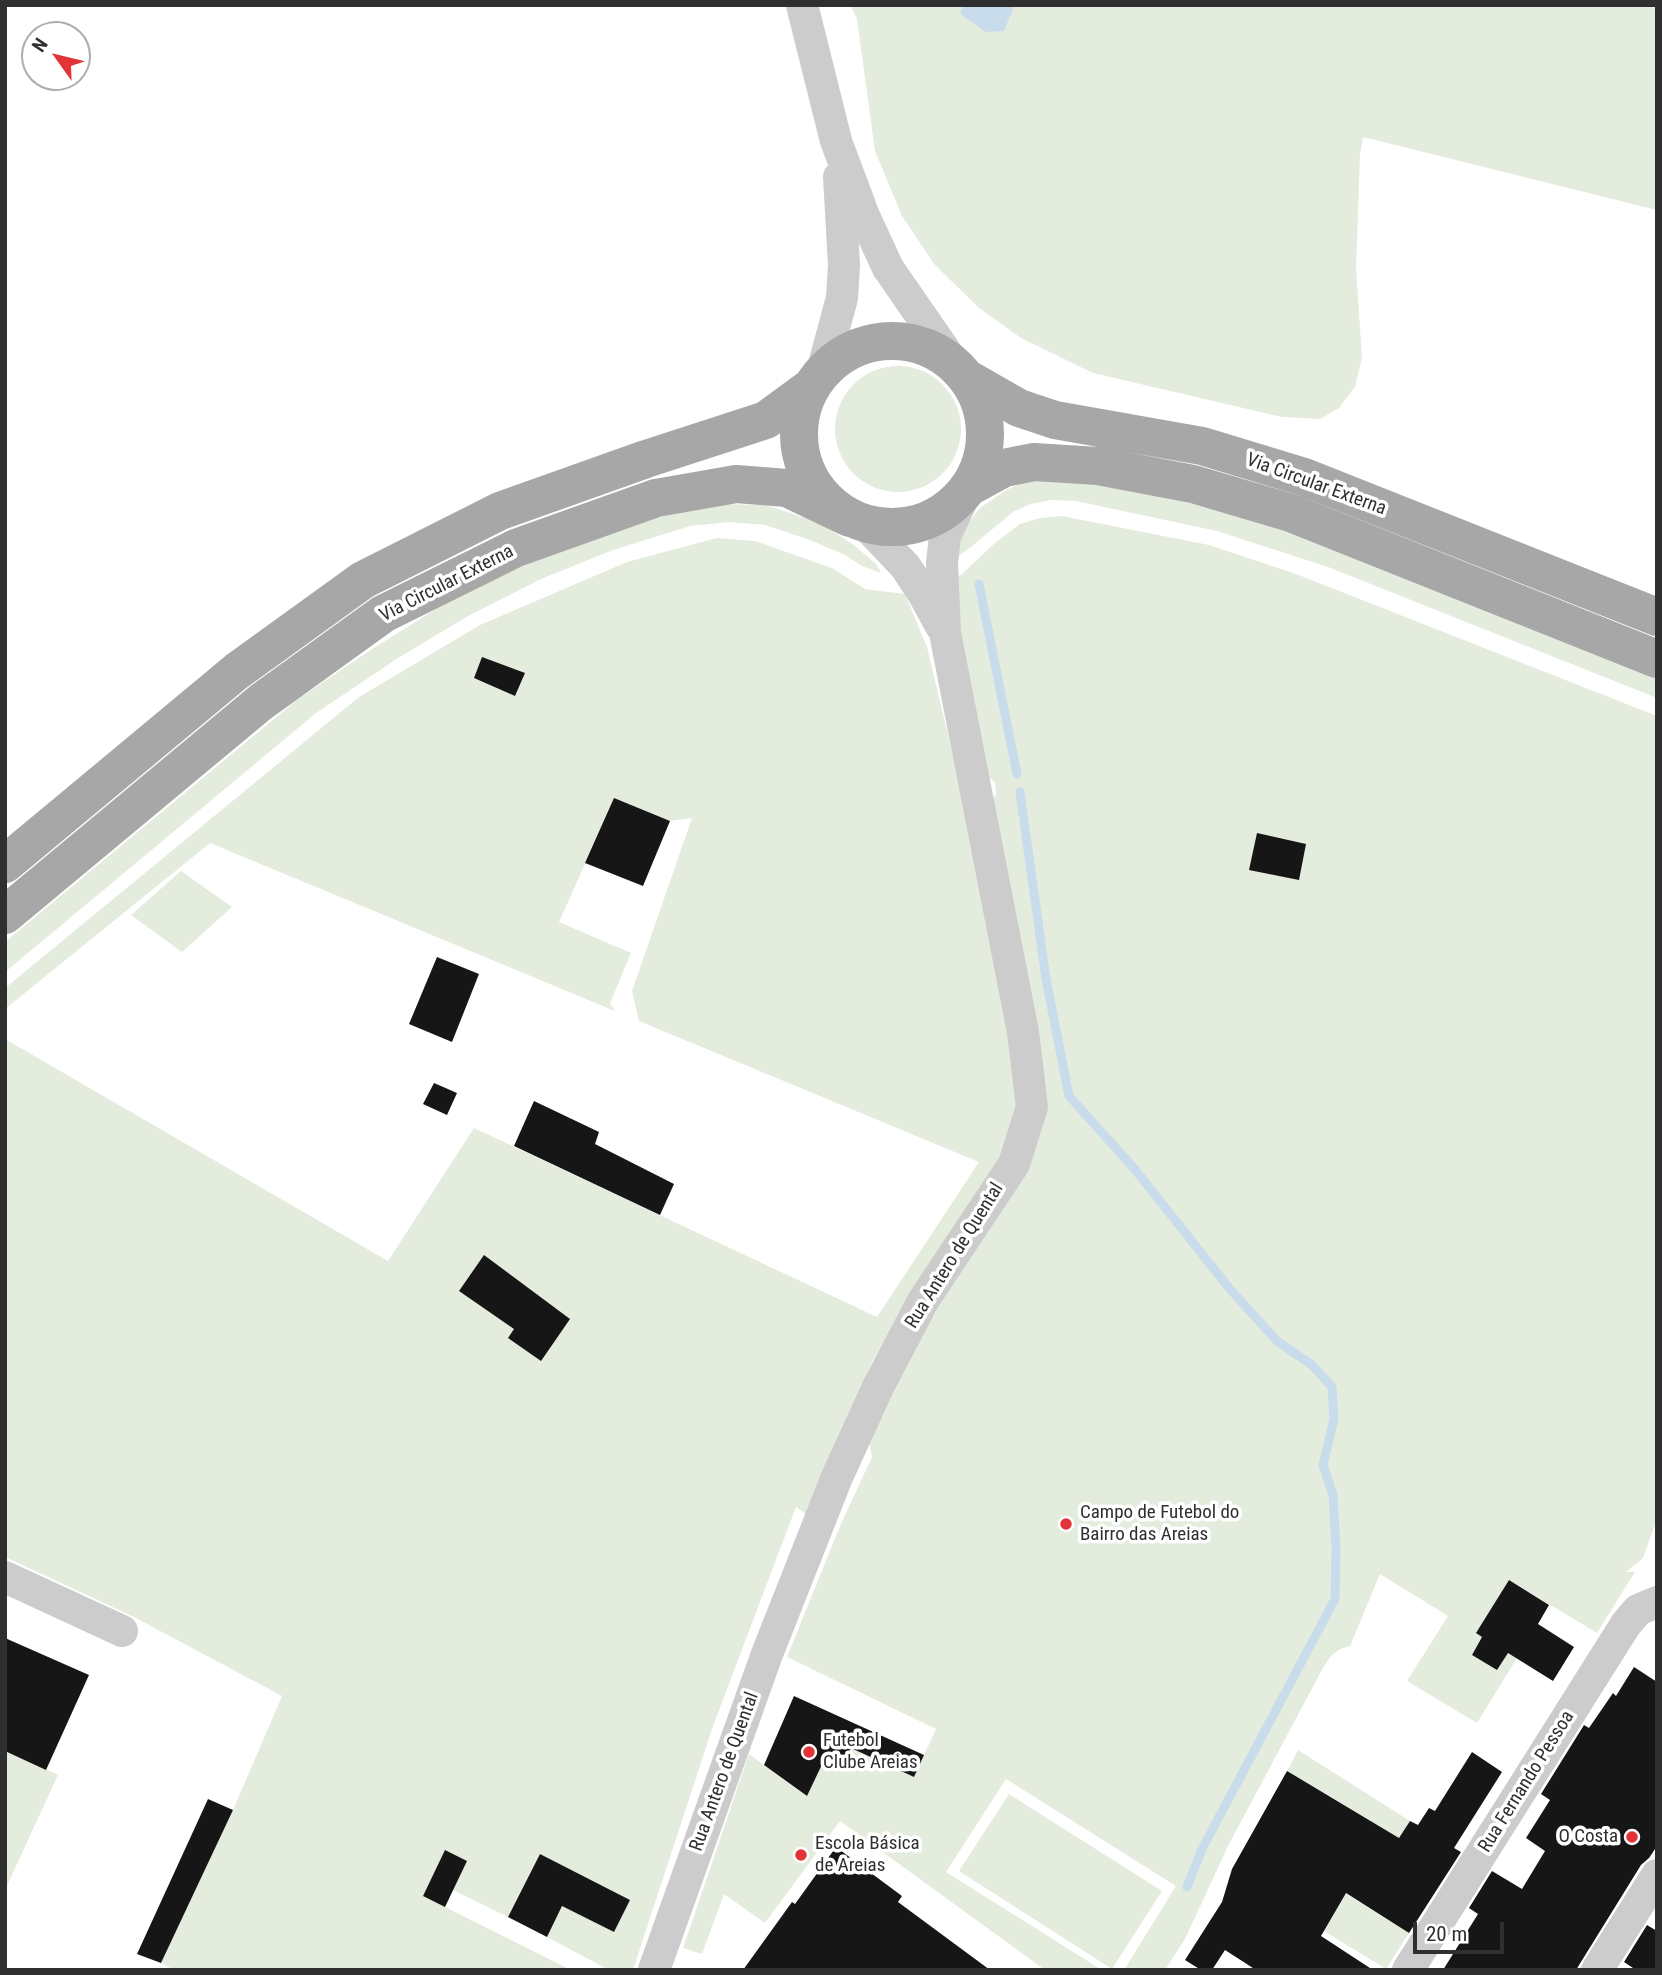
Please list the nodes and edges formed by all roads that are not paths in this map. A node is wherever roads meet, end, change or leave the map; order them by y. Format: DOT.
graph roads {
  1 [pos="802,5"];
  2 [pos="836,141"];
  3 [pos="961,371"];
  4 [pos="816,379"];
  5 [pos="968,489"];
  6 [pos="858,521"];
  7 [pos="1657,617"];
  8 [pos="944,633"];
  9 [pos="1657,659"];
  10 [pos="5,864"];
  11 [pos="5,915"];
  12 [pos="5,1577"];
  13 [pos="1655,1602"];
  14 [pos="122,1631"];
  15 [pos="1657,1875"];
  16 [pos="654,1970"];
  17 [pos="1408,1970"];
  18 [pos="1597,1970"];
  1 -- 2 [label="street"];
  2 -- 3 [label="street"];
  2 -- 4 [label="street"];
  3 -- 4 [label="main road"];
  3 -- 5 [label="main road"];
  3 -- 7 [label="main road, Via Circular Externa"];
  4 -- 6 [label="main road"];
  4 -- 10 [label="main road"];
  5 -- 6 [label="main road"];
  5 -- 8 [label="street, Rua Antero de Quental"];
  5 -- 9 [label="main road, Via Circular Externa"];
  6 -- 8 [label="street, Rua Antero de Quental"];
  6 -- 11 [label="main road, Via Circular Externa"];
  8 -- 16 [label="street, Rua Antero de Quental"];
  12 -- 14 [label="street"];
  13 -- 17 [label="street, Rua Fernando Pessoa"];
  15 -- 18 [label="street"];
}
